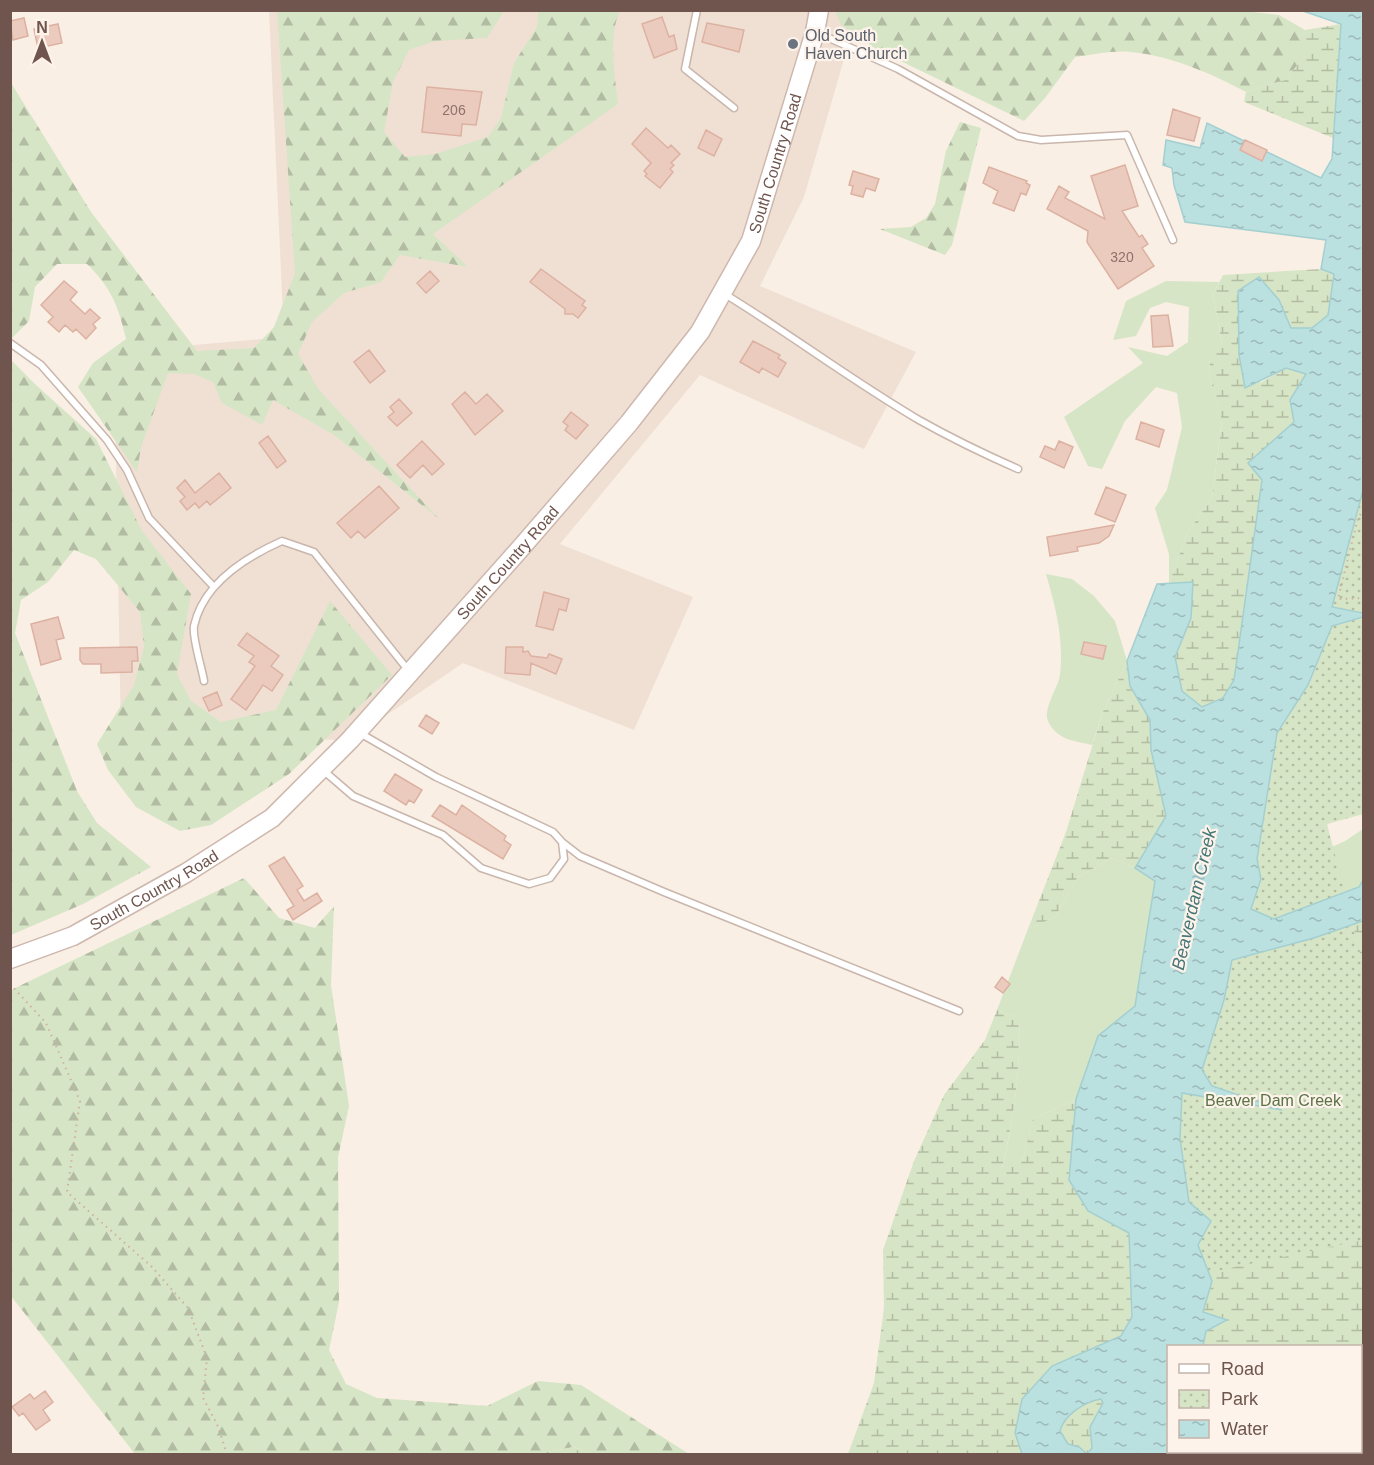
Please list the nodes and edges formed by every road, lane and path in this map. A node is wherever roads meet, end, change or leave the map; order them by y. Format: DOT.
graph roads {
  1 [pos="697,10"];
  2 [pos="819,10"];
  3 [pos="815,32"];
  4 [pos="734,108"];
  5 [pos="1173,240"];
  6 [pos="722,292"];
  7 [pos="10,343"];
  8 [pos="1018,469"];
  9 [pos="1364,509"];
  10 [pos="214,587"];
  11 [pos="1364,598"];
  12 [pos="410,673"];
  13 [pos="204,681"];
  14 [pos="357,732"];
  15 [pos="321,769"];
  16 [pos="562,842"];
  17 [pos="10,959"];
  18 [pos="10,984"];
  19 [pos="959,1011"];
  20 [pos="227,1455"];
  1 -- 4 [label="lane"];
  2 -- 3 [label="main road, South Country Road"];
  3 -- 5 [label="lane"];
  3 -- 6 [label="main road, South Country Road"];
  6 -- 8 [label="lane"];
  6 -- 12 [label="main road, South Country Road"];
  7 -- 10 [label="lane"];
  9 -- 11 [label="path"];
  10 -- 12 [label="lane"];
  10 -- 13 [label="lane"];
  12 -- 14 [label="main road, South Country Road"];
  14 -- 15 [label="main road, South Country Road"];
  14 -- 16 [label="lane"];
  15 -- 16 [label="lane"];
  15 -- 17 [label="main road, South Country Road"];
  16 -- 19 [label="lane"];
  18 -- 20 [label="path"];
}
